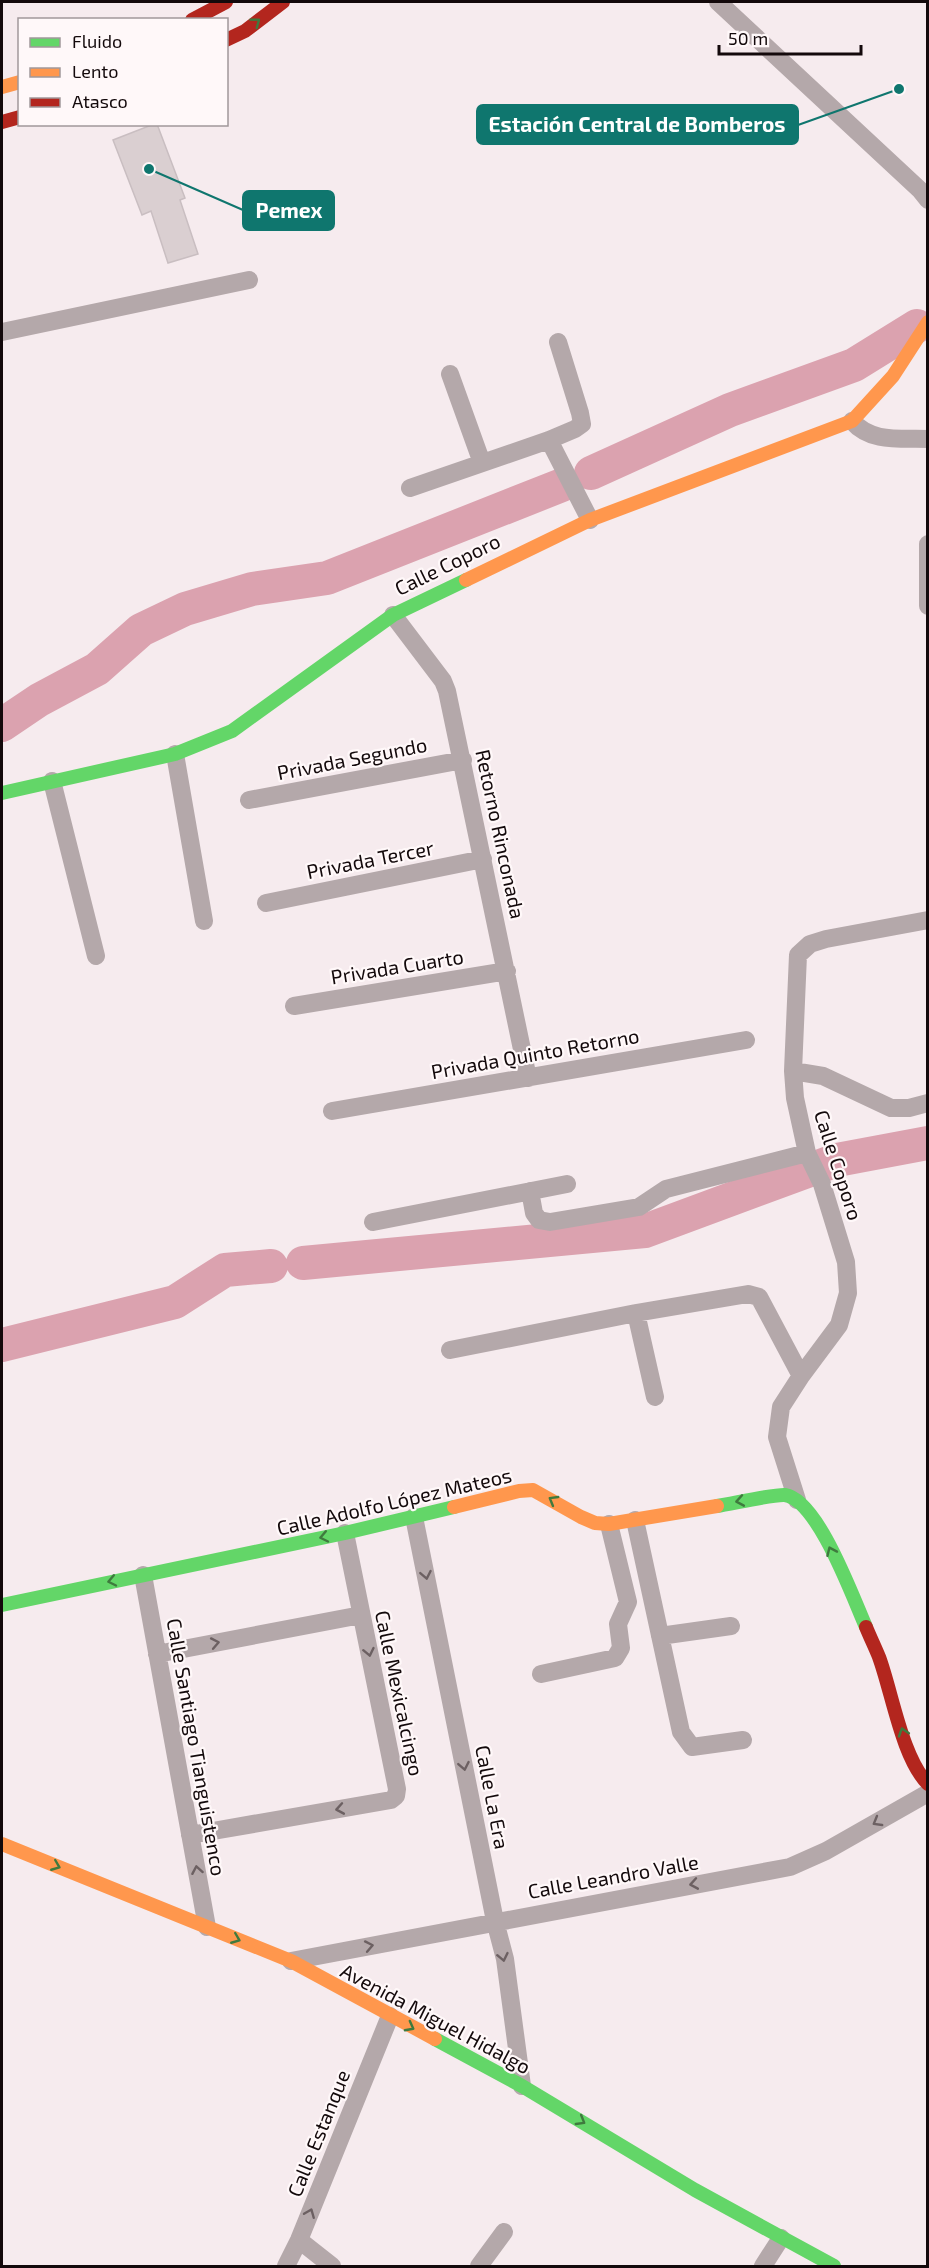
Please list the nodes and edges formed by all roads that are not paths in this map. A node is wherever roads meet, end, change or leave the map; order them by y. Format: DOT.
graph roads {
  1 [pos="226,2"];
  2 [pos="284,2"];
  3 [pos="718,2"];
  4 [pos="196,18"];
  5 [pos="228,39"];
  6 [pos="18,83"];
  7 [pos="2,87"];
  8 [pos="18,118"];
  9 [pos="2,122"];
  10 [pos="927,200"];
  11 [pos="249,280"];
  12 [pos="927,322"];
  13 [pos="2,332"];
  14 [pos="558,342"];
  15 [pos="450,374"];
  16 [pos="852,421"];
  17 [pos="927,439"];
  18 [pos="549,440"];
  19 [pos="482,463"];
  20 [pos="410,488"];
  21 [pos="590,520"];
  22 [pos="927,544"];
  23 [pos="927,606"];
  24 [pos="393,615"];
  25 [pos="175,754"];
  26 [pos="463,760"];
  27 [pos="52,781"];
  28 [pos="2,793"];
  29 [pos="249,800"];
  30 [pos="483,859"];
  31 [pos="266,903"];
  32 [pos="927,920"];
  33 [pos="204,921"];
  34 [pos="96,956"];
  35 [pos="507,971"];
  36 [pos="294,1006"];
  37 [pos="746,1040"];
  38 [pos="793,1071"];
  39 [pos="528,1078"];
  40 [pos="927,1103"];
  41 [pos="332,1111"];
  42 [pos="807,1153"];
  43 [pos="567,1184"];
  44 [pos="530,1191"];
  45 [pos="373,1222"];
  46 [pos="636,1313"];
  47 [pos="450,1350"];
  48 [pos="801,1376"];
  49 [pos="656,1397"];
  50 [pos="797,1500"];
  51 [pos="414,1517"];
  52 [pos="635,1520"];
  53 [pos="609,1524"];
  54 [pos="345,1533"];
  55 [pos="142,1575"];
  56 [pos="2,1605"];
  57 [pos="361,1615"];
  58 [pos="731,1626"];
  59 [pos="660,1636"];
  60 [pos="157,1654"];
  61 [pos="541,1674"];
  62 [pos="743,1740"];
  63 [pos="927,1784"];
  64 [pos="927,1792"];
  65 [pos="190,1835"];
  66 [pos="2,1844"];
  67 [pos="495,1921"];
  68 [pos="207,1927"];
  69 [pos="291,1961"];
  70 [pos="390,2016"];
  71 [pos="522,2086"];
  72 [pos="504,2232"];
  73 [pos="780,2238"];
  74 [pos="299,2240"];
  75 [pos="286,2266"];
  76 [pos="332,2266"];
  77 [pos="479,2266"];
  78 [pos="763,2266"];
  79 [pos="834,2266"];
  1 -- 4 [label="main road"];
  5 -- 2 [label="main road, one-way"];
  3 -- 10 [label="street"];
  6 -- 7 [label="main road"];
  8 -- 9 [label="main road"];
  11 -- 13 [label="street"];
  12 -- 16 [label="main road"];
  14 -- 18 [label="street"];
  15 -- 19 [label="street"];
  16 -- 17 [label="street"];
  16 -- 21 [label="main road, Calle Coporo"];
  18 -- 19 [label="street"];
  18 -- 21 [label="street"];
  19 -- 20 [label="street"];
  21 -- 24 [label="main road, Calle Coporo"];
  22 -- 23 [label="street"];
  24 -- 25 [label="main road, Calle Coporo"];
  24 -- 26 [label="street, Retorno Rinconada"];
  25 -- 27 [label="main road, Calle Coporo"];
  25 -- 33 [label="street"];
  26 -- 29 [label="street, Privada Segundo"];
  26 -- 30 [label="street, Retorno Rinconada"];
  27 -- 28 [label="main road, Calle Coporo"];
  27 -- 34 [label="street"];
  30 -- 31 [label="street, Privada Tercer"];
  30 -- 35 [label="street, Retorno Rinconada"];
  32 -- 38 [label="street, Calle Coporo"];
  35 -- 36 [label="street, Privada Cuarto"];
  35 -- 39 [label="street, Retorno Rinconada"];
  37 -- 39 [label="street, Privada Quinto Retorno"];
  38 -- 40 [label="street"];
  38 -- 42 [label="street, Calle Coporo"];
  39 -- 41 [label="street, Privada Quinto Retorno"];
  42 -- 44 [label="street"];
  42 -- 48 [label="street, Calle Coporo"];
  43 -- 44 [label="street"];
  44 -- 45 [label="street"];
  46 -- 47 [label="street"];
  46 -- 48 [label="street"];
  46 -- 49 [label="street"];
  48 -- 50 [label="street, Calle Coporo"];
  50 -- 52 [label="main road, Calle Adolfo López Mateos, one-way"];
  63 -- 50 [label="main road, one-way"];
  53 -- 51 [label="main road, Calle Adolfo López Mateos, one-way"];
  51 -- 54 [label="main road, Calle Adolfo López Mateos"];
  51 -- 67 [label="street, Calle La Era, one-way"];
  52 -- 53 [label="main road, Calle Adolfo López Mateos"];
  52 -- 59 [label="street"];
  53 -- 61 [label="street"];
  54 -- 55 [label="main road, Calle Adolfo López Mateos, one-way"];
  54 -- 57 [label="street, Calle Mexicalcingo"];
  55 -- 56 [label="main road, Calle Adolfo López Mateos, one-way"];
  55 -- 60 [label="street, Calle Santiago Tianguistenco"];
  60 -- 57 [label="street, one-way"];
  57 -- 65 [label="street, Calle Mexicalcingo, one-way"];
  58 -- 59 [label="street"];
  59 -- 62 [label="street"];
  60 -- 65 [label="street, Calle Santiago Tianguistenco"];
  64 -- 67 [label="street, Calle Leandro Valle, one-way"];
  68 -- 65 [label="street, Calle Santiago Tianguistenco, one-way"];
  66 -- 68 [label="main road, Avenida Miguel Hidalgo, one-way"];
  69 -- 67 [label="street, Calle Leandro Valle, one-way"];
  67 -- 71 [label="street, Calle La Era, one-way"];
  68 -- 69 [label="main road, Avenida Miguel Hidalgo, one-way"];
  69 -- 70 [label="main road, Avenida Miguel Hidalgo"];
  70 -- 71 [label="main road, Avenida Miguel Hidalgo, one-way"];
  74 -- 70 [label="street, Calle Estanque, one-way"];
  71 -- 73 [label="main road, Avenida Miguel Hidalgo, one-way"];
  72 -- 77 [label="street"];
  73 -- 78 [label="street"];
  73 -- 79 [label="main road, Avenida Miguel Hidalgo"];
  74 -- 75 [label="street, Calle Estanque"];
  74 -- 76 [label="street"];
}
